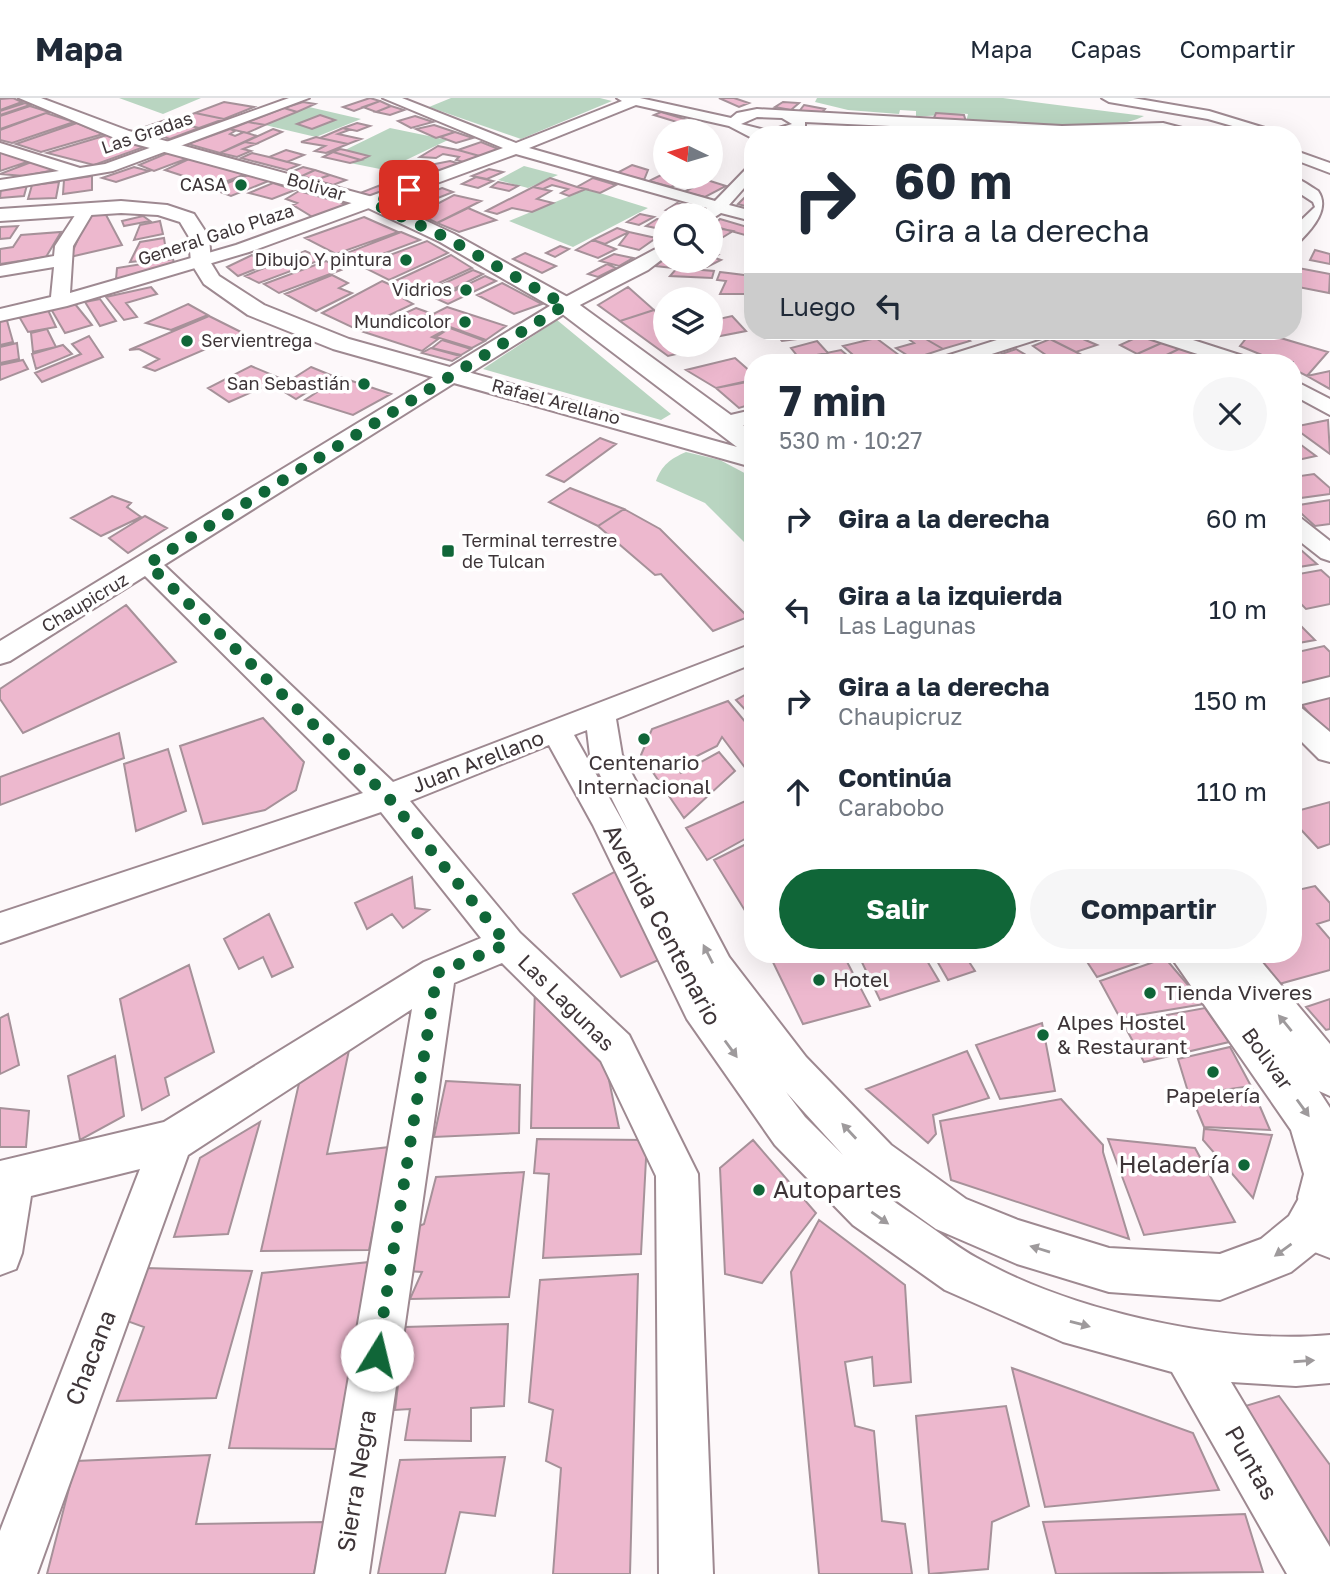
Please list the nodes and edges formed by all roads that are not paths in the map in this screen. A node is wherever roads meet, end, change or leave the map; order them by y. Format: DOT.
graph roads {
  1 [pos="27,98"];
  2 [pos="302,98"];
  3 [pos="390,98"];
  4 [pos="1109,98"];
  5 [pos="630,100"];
  6 [pos="730,107"];
  7 [pos="748,114"];
  8 [pos="794,122"];
  9 [pos="734,123"];
  10 [pos="789,126"];
  11 [pos="816,126"];
  12 [pos="928,126"];
  13 [pos="1249,126"];
  14 [pos="744,129"];
  15 [pos="1302,142"];
  16 [pos="0,147"];
  17 [pos="169,147"];
  18 [pos="517,149"];
  19 [pos="1330,153"];
  20 [pos="1302,157"];
  21 [pos="1330,168"];
  22 [pos="83,173"];
  23 [pos="1302,179"];
  24 [pos="744,180"];
  25 [pos="4,183"];
  26 [pos="1302,188"];
  27 [pos="1330,192"];
  28 [pos="373,203"];
  29 [pos="689,203"];
  30 [pos="722,203"];
  31 [pos="87,209"];
  32 [pos="723,212"];
  33 [pos="0,215"];
  34 [pos="744,215"];
  35 [pos="1302,229"];
  36 [pos="653,258"];
  37 [pos="63,260"];
  38 [pos="201,263"];
  39 [pos="0,271"];
  40 [pos="60,303"];
  41 [pos="565,305"];
  42 [pos="0,315"];
  43 [pos="1016,340"];
  44 [pos="1174,340"];
  45 [pos="972,354"];
  46 [pos="1217,354"];
  47 [pos="456,375"];
  48 [pos="1302,391"];
  49 [pos="1329,406"];
  50 [pos="1302,412"];
  51 [pos="744,419"];
  52 [pos="726,423"];
  53 [pos="744,439"];
  54 [pos="744,457"];
  55 [pos="1302,531"];
  56 [pos="1330,554"];
  57 [pos="148,564"];
  58 [pos="0,654"];
  59 [pos="744,656"];
  60 [pos="1330,687"];
  61 [pos="1302,694"];
  62 [pos="600,713"];
  63 [pos="1302,723"];
  64 [pos="556,732"];
  65 [pos="1330,751"];
  66 [pos="388,797"];
  67 [pos="0,928"];
  68 [pos="507,944"];
  69 [pos="1197,963"];
  70 [pos="1237,963"];
  71 [pos="437,973"];
  72 [pos="1330,1074"];
  73 [pos="172,1141"];
  74 [pos="6,1181"];
  75 [pos="1328,1193"];
  76 [pos="0,1253"];
  77 [pos="1187,1352"];
  78 [pos="1330,1359"];
  79 [pos="9,1574"];
  80 [pos="342,1574"];
  81 [pos="686,1574"];
  82 [pos="1316,1574"];
  1 -- 17 [label="main road, Bolivar"];
  2 -- 17 [label="street, Las Gradas"];
  3 -- 18 [label="street"];
  4 -- 13 [label="street"];
  5 -- 9 [label="street"];
  5 -- 18 [label="street, General Galo Plaza"];
  6 -- 7 [label="street"];
  7 -- 8 [label="street"];
  7 -- 9 [label="street"];
  8 -- 10 [label="street"];
  8 -- 11 [label="street"];
  8 -- 12 [label="street"];
  9 -- 14 [label="street"];
  15 -- 19 [label="street"];
  16 -- 22 [label="street"];
  17 -- 22 [label="street, Las Gradas"];
  17 -- 28 [label="main road, Bolivar"];
  18 -- 28 [label="street, General Galo Plaza"];
  18 -- 29 [label="street"];
  20 -- 21 [label="street"];
  22 -- 25 [label="street, Las Gradas"];
  23 -- 27 [label="street"];
  24 -- 30 [label="street"];
  26 -- 35 [label="street"];
  28 -- 38 [label="street, General Galo Plaza"];
  28 -- 41 [label="main road, Bolivar"];
  31 -- 33 [label="main road"];
  31 -- 37 [label="street"];
  31 -- 38 [label="main road"];
  32 -- 34 [label="street"];
  36 -- 41 [label="street, Chaupicruz"];
  37 -- 39 [label="street"];
  37 -- 40 [label="street"];
  38 -- 40 [label="street, General Galo Plaza"];
  38 -- 47 [label="main road, Rafael Arellano"];
  40 -- 42 [label="street, General Galo Plaza"];
  41 -- 47 [label="street, Chaupicruz"];
  41 -- 52 [label="main road, Bolivar"];
  43 -- 45 [label="street"];
  44 -- 46 [label="street"];
  47 -- 54 [label="main road, Rafael Arellano"];
  47 -- 57 [label="street, Chaupicruz"];
  48 -- 49 [label="street"];
  49 -- 50 [label="street"];
  51 -- 52 [label="street"];
  52 -- 53 [label="main road, Bolivar"];
  55 -- 56 [label="street"];
  57 -- 58 [label="street, Chaupicruz"];
  57 -- 66 [label="street, Las Lagunas"];
  59 -- 62 [label="street, Juan Arellano"];
  60 -- 61 [label="street"];
  62 -- 64 [label="street, Juan Arellano"];
  75 -- 62 [label="street, Avenida Centenario, one-way"];
  63 -- 65 [label="street"];
  64 -- 66 [label="street, Juan Arellano"];
  64 -- 77 [label="street, Avenida Centenario, one-way"];
  66 -- 67 [label="street, Juan Arellano"];
  66 -- 68 [label="street, Las Lagunas"];
  68 -- 71 [label="street"];
  68 -- 81 [label="street, Las Lagunas"];
  69 -- 75 [label="main road, Bolivar, one-way"];
  72 -- 70 [label="main road, Bolivar, one-way"];
  71 -- 73 [label="street"];
  71 -- 80 [label="street, Sierra Negra"];
  73 -- 74 [label="street"];
  73 -- 79 [label="street, Chacana"];
  74 -- 76 [label="street"];
  77 -- 78 [label="street, Avenida Centenario, one-way"];
  77 -- 82 [label="street, Puntas"];
}
